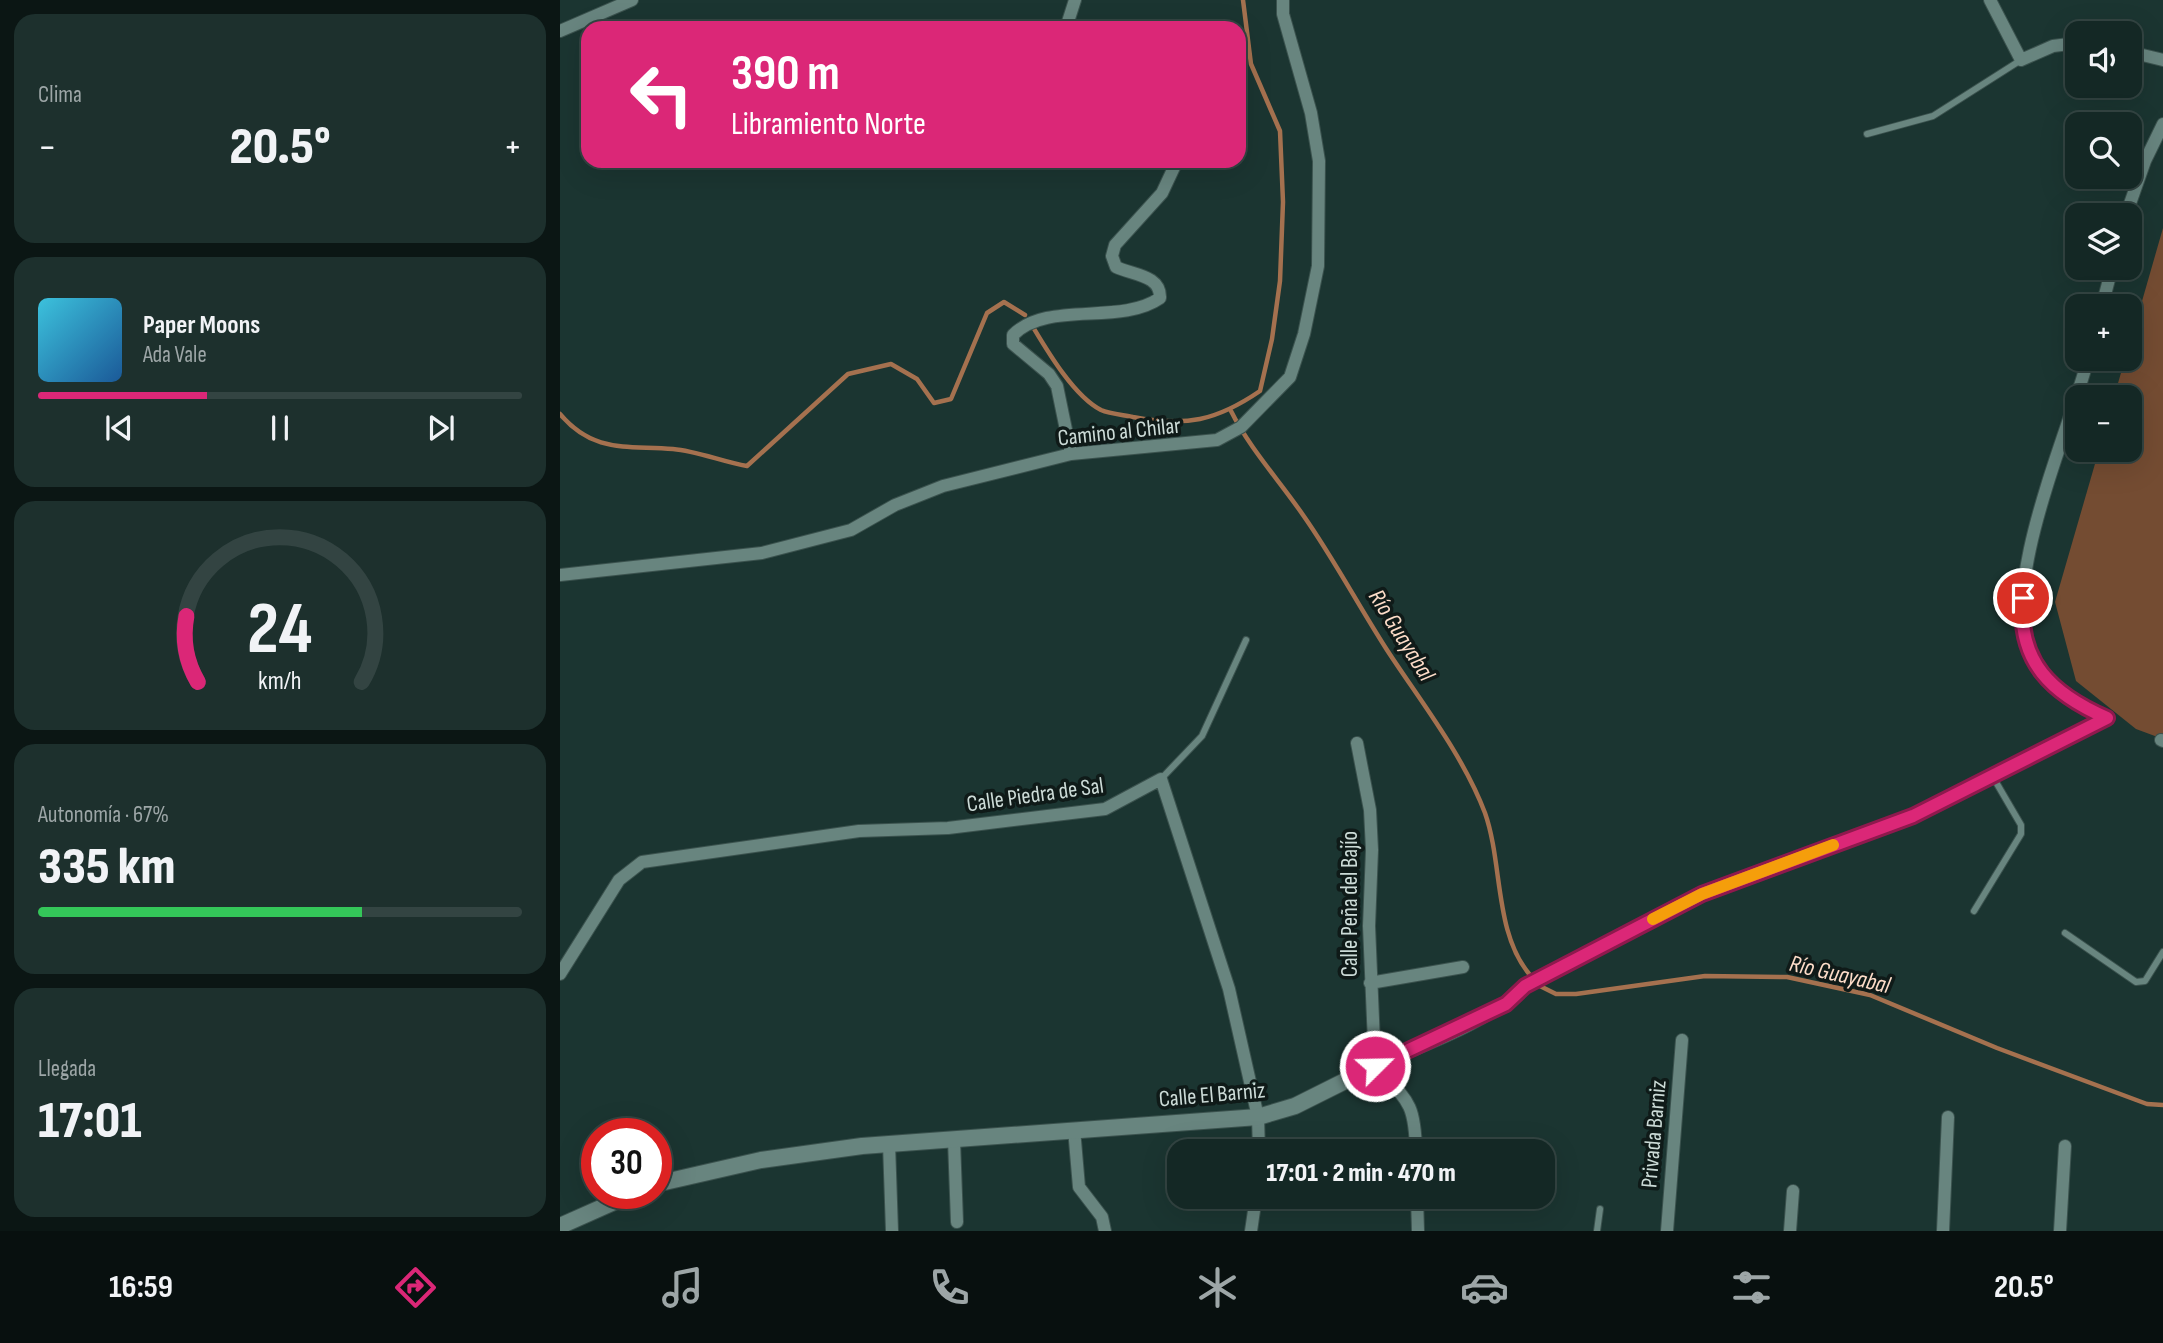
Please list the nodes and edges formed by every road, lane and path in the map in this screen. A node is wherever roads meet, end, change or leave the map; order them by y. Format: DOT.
graph roads {
  1 [pos="632,0"];
  2 [pos="1075,0"];
  3 [pos="1283,0"];
  4 [pos="1990,0"];
  5 [pos="583,21"];
  6 [pos="1068,21"];
  7 [pos="581,22"];
  8 [pos="560,31"];
  9 [pos="2065,44"];
  10 [pos="2142,55"];
  11 [pos="2021,60"];
  12 [pos="2163,60"];
  13 [pos="2163,124"];
  14 [pos="1867,134"];
  15 [pos="1174,168"];
  16 [pos="2130,203"];
  17 [pos="2084,371"];
  18 [pos="1071,454"];
  19 [pos="560,575"];
  20 [pos="1246,640"];
  21 [pos="1357,743"];
  22 [pos="1992,776"];
  23 [pos="1161,779"];
  24 [pos="1974,911"];
  25 [pos="2065,933"];
  26 [pos="2163,951"];
  27 [pos="1463,967"];
  28 [pos="560,974"];
  29 [pos="1370,983"];
  30 [pos="1682,1040"];
  31 [pos="1375,1066"];
  32 [pos="1258,1117"];
  33 [pos="1948,1117"];
  34 [pos="1074,1129"];
  35 [pos="1259,1139"];
  36 [pos="1416,1139"];
  37 [pos="954,1140"];
  38 [pos="889,1144"];
  39 [pos="2065,1146"];
  40 [pos="672,1180"];
  41 [pos="1793,1191"];
  42 [pos="598,1209"];
  43 [pos="1254,1209"];
  44 [pos="1417,1209"];
  45 [pos="1600,1209"];
  46 [pos="957,1222"];
  47 [pos="560,1226"];
  48 [pos="892,1231"];
  49 [pos="1105,1231"];
  50 [pos="1251,1231"];
  51 [pos="1418,1231"];
  52 [pos="1597,1231"];
  53 [pos="1667,1231"];
  54 [pos="1790,1231"];
  55 [pos="1943,1231"];
  56 [pos="2060,1231"];
  1 -- 5 [label="street"];
  2 -- 6 [label="street"];
  3 -- 18 [label="street, Camino al Chilar"];
  4 -- 11 [label="street"];
  7 -- 8 [label="street"];
  9 -- 11 [label="street"];
  10 -- 12 [label="street"];
  11 -- 14 [label="lane"];
  13 -- 16 [label="street"];
  15 -- 18 [label="street"];
  17 -- 22 [label="street, Calle El Barniz"];
  18 -- 19 [label="street, Camino al Chilar"];
  20 -- 23 [label="lane"];
  21 -- 29 [label="street, Calle Peña del Bajío"];
  22 -- 24 [label="lane"];
  22 -- 31 [label="street, Calle El Barniz"];
  23 -- 28 [label="street, Calle Piedra de Sal"];
  23 -- 32 [label="street"];
  25 -- 26 [label="lane"];
  27 -- 29 [label="street"];
  29 -- 31 [label="street, Calle Peña del Bajío"];
  30 -- 53 [label="street, Privada Barniz"];
  31 -- 32 [label="street, Calle El Barniz"];
  31 -- 36 [label="street"];
  32 -- 34 [label="street, Calle El Barniz"];
  32 -- 35 [label="street"];
  33 -- 55 [label="street"];
  34 -- 37 [label="street, Calle El Barniz"];
  34 -- 49 [label="street"];
  37 -- 38 [label="street, Calle El Barniz"];
  37 -- 46 [label="street"];
  38 -- 40 [label="street, Calle El Barniz"];
  38 -- 48 [label="street"];
  39 -- 56 [label="street"];
  41 -- 54 [label="street"];
  42 -- 47 [label="street"];
  43 -- 50 [label="street"];
  44 -- 51 [label="street"];
  45 -- 52 [label="lane"];
}
